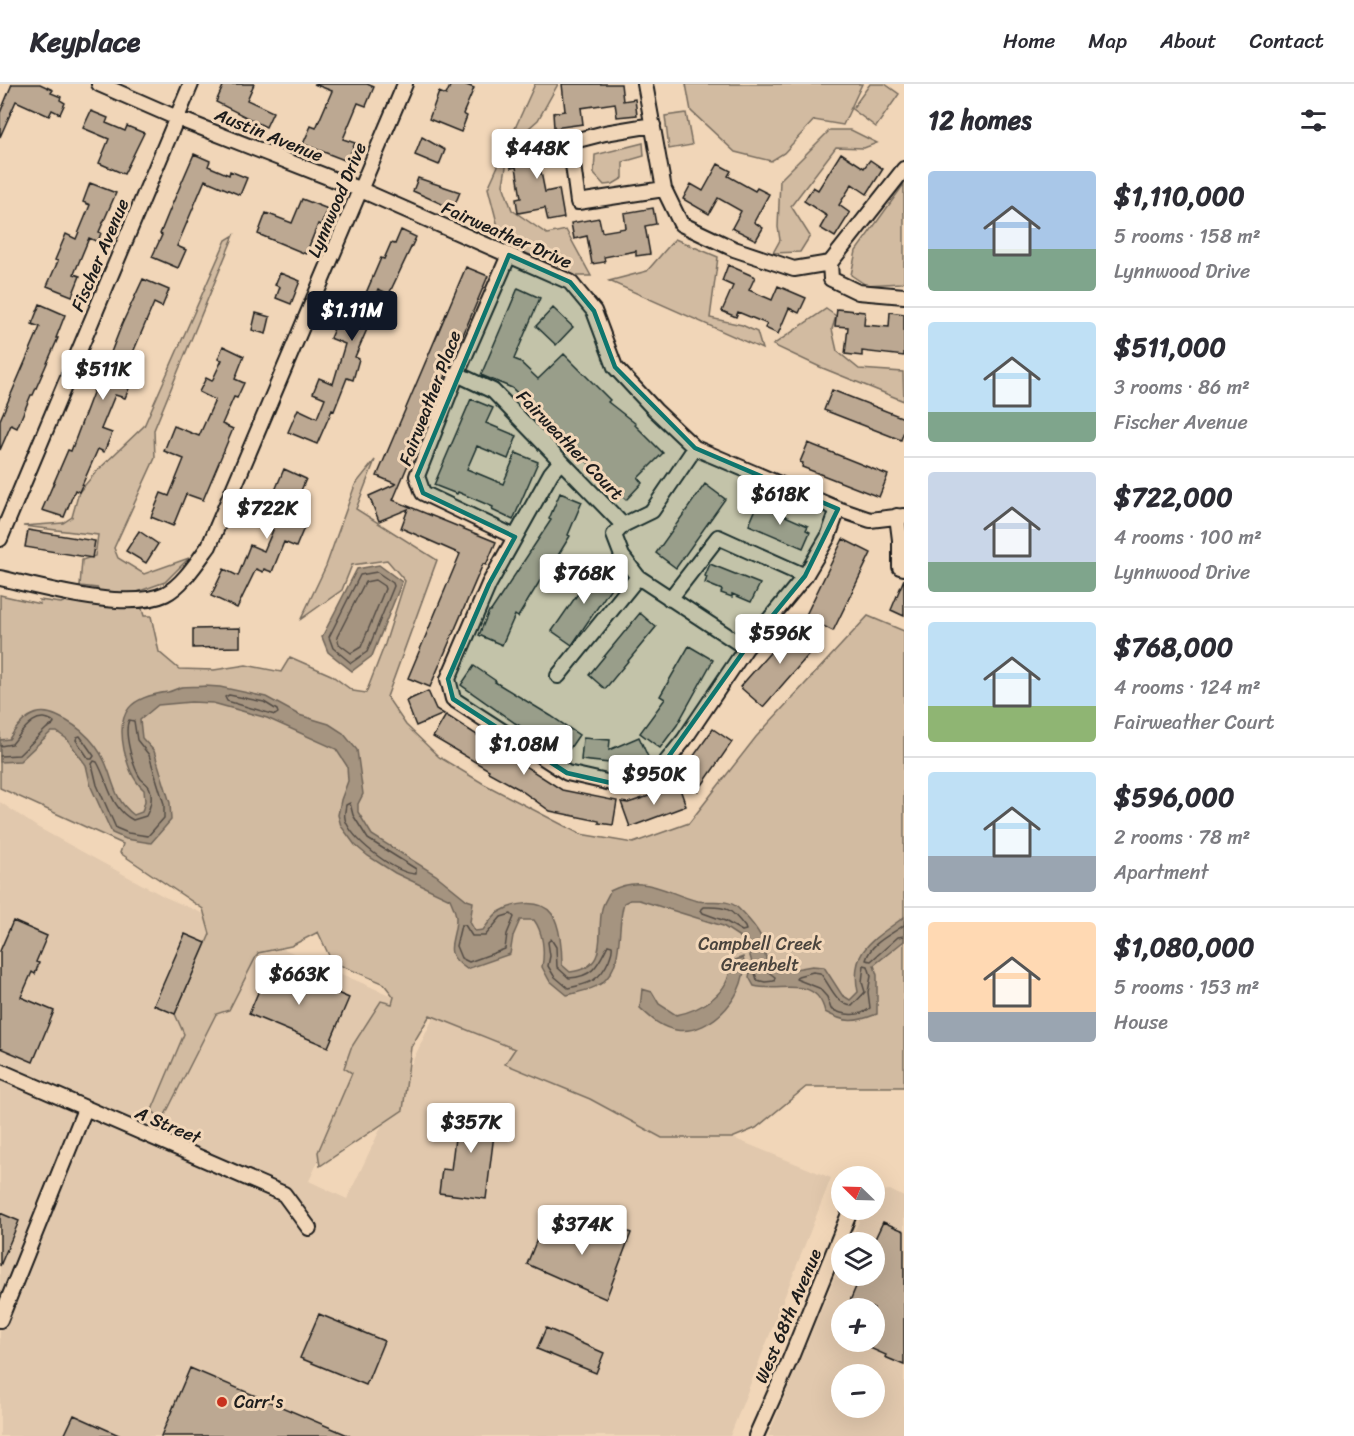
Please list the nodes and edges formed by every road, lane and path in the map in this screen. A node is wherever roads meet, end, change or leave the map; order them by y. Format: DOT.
graph roads {
  1 [pos="99,84"];
  2 [pos="191,84"];
  3 [pos="405,84"];
  4 [pos="645,84"];
  5 [pos="177,118"];
  6 [pos="653,125"];
  7 [pos="904,169"];
  8 [pos="664,189"];
  9 [pos="361,190"];
  10 [pos="509,255"];
  11 [pos="830,263"];
  12 [pos="904,296"];
  13 [pos="457,374"];
  14 [pos="695,448"];
  15 [pos="561,461"];
  16 [pos="838,509"];
  17 [pos="900,516"];
  18 [pos="623,525"];
  19 [pos="515,537"];
  20 [pos="0,538"];
  21 [pos="904,568"];
  22 [pos="805,576"];
  23 [pos="638,577"];
  24 [pos="0,579"];
  25 [pos="670,599"];
  26 [pos="746,648"];
  27 [pos="558,676"];
  28 [pos="0,1071"];
  29 [pos="85,1109"];
  30 [pos="847,1220"];
  31 [pos="309,1228"];
  32 [pos="0,1320"];
  33 [pos="756,1436"];
  1 -- 5 [label="street, Austin Avenue"];
  2 -- 5 [label="street, Fischer Avenue"];
  3 -- 9 [label="street, Lynnwood Drive"];
  4 -- 6 [label="street"];
  5 -- 9 [label="street, Austin Avenue"];
  5 -- 20 [label="street, Fischer Avenue"];
  6 -- 8 [label="street"];
  6 -- 8 [label="street"];
  7 -- 11 [label="street"];
  8 -- 11 [label="street"];
  9 -- 10 [label="street, Fairweather Drive"];
  9 -- 24 [label="street, Lynnwood Drive"];
  10 -- 13 [label="street, Fairweather Place"];
  10 -- 14 [label="street, Fairweather Drive"];
  11 -- 12 [label="street"];
  13 -- 15 [label="street, Fairweather Court"];
  13 -- 19 [label="street, Fairweather Place"];
  14 -- 16 [label="street, Fairweather Drive"];
  14 -- 18 [label="street, Fairweather Court"];
  15 -- 18 [label="street, Fairweather Court"];
  15 -- 19 [label="street"];
  16 -- 17 [label="street, Fairweather Drive"];
  16 -- 22 [label="street"];
  17 -- 21 [label="street"];
  18 -- 23 [label="street"];
  19 -- 26 [label="street"];
  22 -- 25 [label="street"];
  22 -- 26 [label="street"];
  23 -- 25 [label="street"];
  23 -- 27 [label="street"];
  25 -- 26 [label="street"];
  28 -- 29 [label="street, A Street"];
  29 -- 31 [label="street, A Street"];
  29 -- 32 [label="street"];
  30 -- 33 [label="street, West 68th Avenue"];
}
